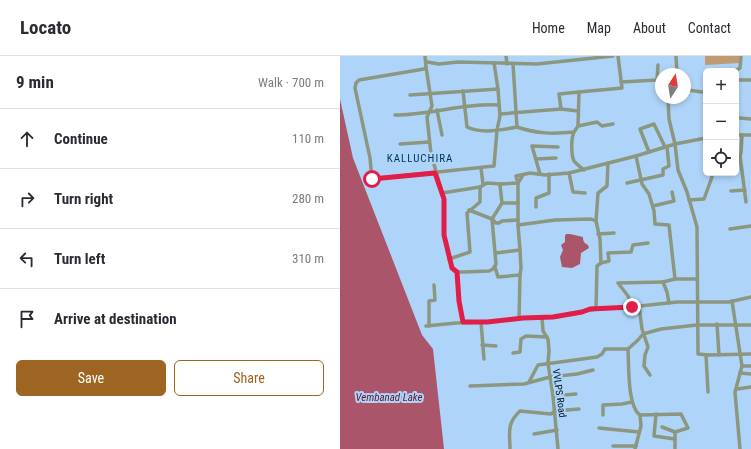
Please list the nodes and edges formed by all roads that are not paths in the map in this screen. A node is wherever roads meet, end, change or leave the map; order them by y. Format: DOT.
graph roads {
  1 [pos="425,56"];
  2 [pos="506,56"];
  3 [pos="613,56"];
  4 [pos="618,56"];
  5 [pos="676,56"];
  6 [pos="741,56"];
  7 [pos="573,58"];
  8 [pos="427,62"];
  9 [pos="494,63"];
  10 [pos="506,64"];
  11 [pos="513,64"];
  12 [pos="658,65"];
  13 [pos="426,67"];
  14 [pos="677,68"];
  15 [pos="739,68"];
  16 [pos="739,80"];
  17 [pos="751,80"];
  18 [pos="621,82"];
  19 [pos="498,89"];
  20 [pos="691,90"];
  21 [pos="463,91"];
  22 [pos="579,92"];
  23 [pos="702,92"];
  24 [pos="431,93"];
  25 [pos="410,95"];
  26 [pos="669,104"];
  27 [pos="499,105"];
  28 [pos="464,106"];
  29 [pos="561,109"];
  30 [pos="437,110"];
  31 [pos="578,111"];
  32 [pos="429,112"];
  33 [pos="516,112"];
  34 [pos="500,114"];
  35 [pos="395,115"];
  36 [pos="740,118"];
  37 [pos="751,119"];
  38 [pos="613,124"];
  39 [pos="578,126"];
  40 [pos="518,127"];
  41 [pos="497,130"];
  42 [pos="574,132"];
  43 [pos="742,135"];
  44 [pos="751,135"];
  45 [pos="442,136"];
  46 [pos="703,139"];
  47 [pos="429,142"];
  48 [pos="400,144"];
  49 [pos="675,144"];
  50 [pos="666,147"];
  51 [pos="558,148"];
  52 [pos="739,151"];
  53 [pos="649,152"];
  54 [pos="636,156"];
  55 [pos="556,158"];
  56 [pos="536,159"];
  57 [pos="739,161"];
  58 [pos="608,163"];
  59 [pos="481,168"];
  60 [pos="584,170"];
  61 [pos="435,173"];
  62 [pos="540,174"];
  63 [pos="549,174"];
  64 [pos="570,174"];
  65 [pos="712,176"];
  66 [pos="642,180"];
  67 [pos="518,183"];
  68 [pos="627,183"];
  69 [pos="500,184"];
  70 [pos="482,186"];
  71 [pos="745,190"];
  72 [pos="731,191"];
  73 [pos="672,192"];
  74 [pos="442,193"];
  75 [pos="585,193"];
  76 [pos="690,200"];
  77 [pos="746,202"];
  78 [pos="502,203"];
  79 [pos="518,203"];
  80 [pos="653,206"];
  81 [pos="536,207"];
  82 [pos="470,210"];
  83 [pos="492,219"];
  84 [pos="518,220"];
  85 [pos="596,221"];
  86 [pos="518,225"];
  87 [pos="751,226"];
  88 [pos="730,229"];
  89 [pos="614,233"];
  90 [pos="598,234"];
  91 [pos="648,243"];
  92 [pos="520,250"];
  93 [pos="496,253"];
  94 [pos="449,259"];
  95 [pos="601,263"];
  96 [pos="495,267"];
  97 [pos="457,272"];
  98 [pos="520,275"];
  99 [pos="675,279"];
  100 [pos="697,279"];
  101 [pos="663,282"];
  102 [pos="434,285"];
  103 [pos="751,297"];
  104 [pos="732,301"];
  105 [pos="697,302"];
  106 [pos="669,303"];
  107 [pos="639,306"];
  108 [pos="632,307"];
  109 [pos="596,309"];
  110 [pos="542,318"];
  111 [pos="519,319"];
  112 [pos="463,322"];
  113 [pos="481,322"];
  114 [pos="717,324"];
  115 [pos="736,324"];
  116 [pos="751,324"];
  117 [pos="697,325"];
  118 [pos="643,334"];
  119 [pos="547,337"];
  120 [pos="482,344"];
  121 [pos="496,346"];
  122 [pos="628,349"];
  123 [pos="513,353"];
  124 [pos="706,354"];
  125 [pos="740,354"];
  126 [pos="751,354"];
  127 [pos="719,355"];
  128 [pos="484,359"];
  129 [pos="548,363"];
  130 [pos="742,366"];
  131 [pos="751,366"];
  132 [pos="593,370"];
  133 [pos="740,373"];
  134 [pos="751,374"];
  135 [pos="650,376"];
  136 [pos="550,377"];
  137 [pos="529,382"];
  138 [pos="470,386"];
  139 [pos="751,387"];
  140 [pos="737,389"];
  141 [pos="708,392"];
  142 [pos="576,394"];
  143 [pos="553,396"];
  144 [pos="632,402"];
  145 [pos="579,409"];
  146 [pos="555,411"];
  147 [pos="656,414"];
  148 [pos="603,415"];
  149 [pos="640,415"];
  150 [pos="662,427"];
  151 [pos="599,428"];
  152 [pos="557,430"];
  153 [pos="639,432"];
  154 [pos="676,432"];
  155 [pos="534,434"];
  156 [pos="675,439"];
  157 [pos="613,446"];
  158 [pos="636,448"];
  159 [pos="510,449"];
  160 [pos="558,449"];
  161 [pos="675,449"];
  162 [pos="740,449"];
  1 -- 8 [label="street"];
  2 -- 10 [label="street"];
  3 -- 7 [label="street"];
  4 -- 18 [label="street"];
  5 -- 14 [label="street"];
  6 -- 15 [label="street"];
  7 -- 11 [label="street"];
  8 -- 9 [label="street"];
  8 -- 13 [label="street"];
  9 -- 10 [label="street"];
  9 -- 19 [label="street"];
  10 -- 11 [label="street"];
  11 -- 33 [label="street"];
  12 -- 18 [label="street"];
  13 -- 24 [label="street"];
  13 -- 61 [label="street"];
  16 -- 17 [label="street"];
  18 -- 22 [label="street"];
  19 -- 21 [label="street"];
  19 -- 27 [label="street"];
  20 -- 23 [label="street"];
  21 -- 24 [label="street"];
  21 -- 28 [label="street"];
  22 -- 29 [label="street"];
  22 -- 31 [label="street"];
  24 -- 25 [label="street"];
  24 -- 32 [label="street"];
  26 -- 49 [label="street"];
  27 -- 28 [label="street"];
  27 -- 34 [label="street"];
  28 -- 30 [label="street"];
  28 -- 41 [label="street"];
  29 -- 31 [label="street"];
  29 -- 33 [label="street"];
  30 -- 32 [label="street"];
  30 -- 45 [label="street"];
  31 -- 39 [label="street"];
  32 -- 35 [label="street"];
  32 -- 47 [label="street"];
  33 -- 34 [label="street"];
  33 -- 40 [label="street"];
  34 -- 41 [label="street"];
  36 -- 37 [label="street"];
  38 -- 39 [label="street"];
  39 -- 42 [label="street"];
  40 -- 41 [label="street"];
  40 -- 42 [label="street"];
  41 -- 59 [label="street"];
  42 -- 60 [label="street"];
  43 -- 44 [label="street"];
  43 -- 52 [label="street"];
  46 -- 49 [label="street"];
  47 -- 48 [label="street"];
  47 -- 61 [label="street"];
  49 -- 50 [label="street"];
  49 -- 76 [label="street"];
  50 -- 53 [label="street"];
  50 -- 53 [label="street"];
  50 -- 66 [label="street"];
  51 -- 56 [label="street"];
  53 -- 54 [label="street"];
  54 -- 58 [label="street"];
  54 -- 66 [label="street"];
  55 -- 56 [label="street"];
  56 -- 62 [label="street"];
  57 -- 71 [label="street"];
  58 -- 60 [label="street"];
  58 -- 85 [label="street"];
  59 -- 61 [label="street"];
  59 -- 70 [label="street"];
  60 -- 64 [label="street"];
  61 -- 74 [label="street"];
  62 -- 63 [label="street"];
  62 -- 67 [label="street"];
  63 -- 64 [label="street"];
  63 -- 81 [label="street"];
  64 -- 75 [label="street"];
  65 -- 76 [label="street"];
  66 -- 68 [label="street"];
  66 -- 80 [label="street"];
  67 -- 69 [label="street"];
  67 -- 79 [label="street"];
  69 -- 70 [label="street"];
  69 -- 78 [label="street"];
  70 -- 74 [label="street"];
  70 -- 82 [label="street"];
  71 -- 72 [label="street"];
  71 -- 77 [label="street"];
  73 -- 80 [label="street"];
  74 -- 94 [label="street"];
  76 -- 100 [label="street"];
  78 -- 79 [label="street"];
  78 -- 83 [label="street"];
  79 -- 84 [label="street"];
  80 -- 99 [label="street"];
  82 -- 83 [label="street"];
  82 -- 94 [label="street"];
  83 -- 84 [label="street"];
  83 -- 93 [label="street"];
  84 -- 86 [label="street"];
  85 -- 86 [label="street"];
  85 -- 90 [label="street"];
  86 -- 92 [label="street"];
  87 -- 88 [label="street"];
  89 -- 90 [label="street"];
  90 -- 95 [label="street"];
  91 -- 95 [label="street"];
  92 -- 93 [label="street"];
  92 -- 98 [label="street"];
  93 -- 96 [label="street"];
  94 -- 97 [label="street"];
  95 -- 109 [label="street"];
  96 -- 97 [label="street"];
  96 -- 98 [label="street"];
  97 -- 112 [label="street"];
  98 -- 111 [label="street"];
  99 -- 100 [label="street"];
  99 -- 101 [label="street"];
  100 -- 105 [label="street"];
  101 -- 106 [label="street"];
  101 -- 108 [label="street"];
  102 -- 112 [label="street"];
  103 -- 104 [label="street"];
  104 -- 105 [label="street"];
  104 -- 115 [label="street"];
  105 -- 106 [label="street"];
  105 -- 117 [label="street"];
  106 -- 107 [label="street"];
  107 -- 108 [label="street"];
  107 -- 118 [label="street"];
  108 -- 109 [label="street"];
  109 -- 110 [label="street"];
  110 -- 111 [label="street"];
  110 -- 119 [label="street, VVLPS Road"];
  111 -- 113 [label="street"];
  112 -- 113 [label="street"];
  113 -- 120 [label="street"];
  114 -- 115 [label="street"];
  114 -- 117 [label="street"];
  114 -- 127 [label="street"];
  115 -- 116 [label="street"];
  115 -- 125 [label="street"];
  117 -- 118 [label="street"];
  117 -- 124 [label="street"];
  118 -- 122 [label="street"];
  118 -- 135 [label="street"];
  119 -- 123 [label="street"];
  119 -- 129 [label="street, VVLPS Road"];
  120 -- 121 [label="street"];
  120 -- 128 [label="street"];
  122 -- 129 [label="street"];
  122 -- 144 [label="street"];
  124 -- 127 [label="street"];
  124 -- 141 [label="street"];
  125 -- 126 [label="street"];
  125 -- 127 [label="street"];
  125 -- 130 [label="street"];
  129 -- 136 [label="street, VVLPS Road"];
  129 -- 137 [label="street"];
  130 -- 131 [label="street"];
  130 -- 133 [label="street"];
  132 -- 136 [label="street"];
  133 -- 134 [label="street"];
  133 -- 140 [label="street"];
  136 -- 137 [label="street"];
  136 -- 143 [label="street, VVLPS Road"];
  137 -- 138 [label="street"];
  139 -- 140 [label="street"];
  140 -- 162 [label="street"];
  142 -- 143 [label="street"];
  143 -- 146 [label="street, VVLPS Road"];
  144 -- 148 [label="street"];
  144 -- 149 [label="street"];
  145 -- 146 [label="street"];
  146 -- 152 [label="street, VVLPS Road"];
  146 -- 159 [label="street"];
  147 -- 149 [label="street"];
  147 -- 154 [label="street"];
  147 -- 156 [label="street"];
  149 -- 153 [label="street"];
  150 -- 154 [label="street"];
  151 -- 153 [label="street"];
  152 -- 155 [label="street"];
  152 -- 160 [label="street, VVLPS Road"];
  153 -- 158 [label="street"];
  154 -- 156 [label="street"];
  156 -- 161 [label="street"];
  157 -- 158 [label="street"];
}
